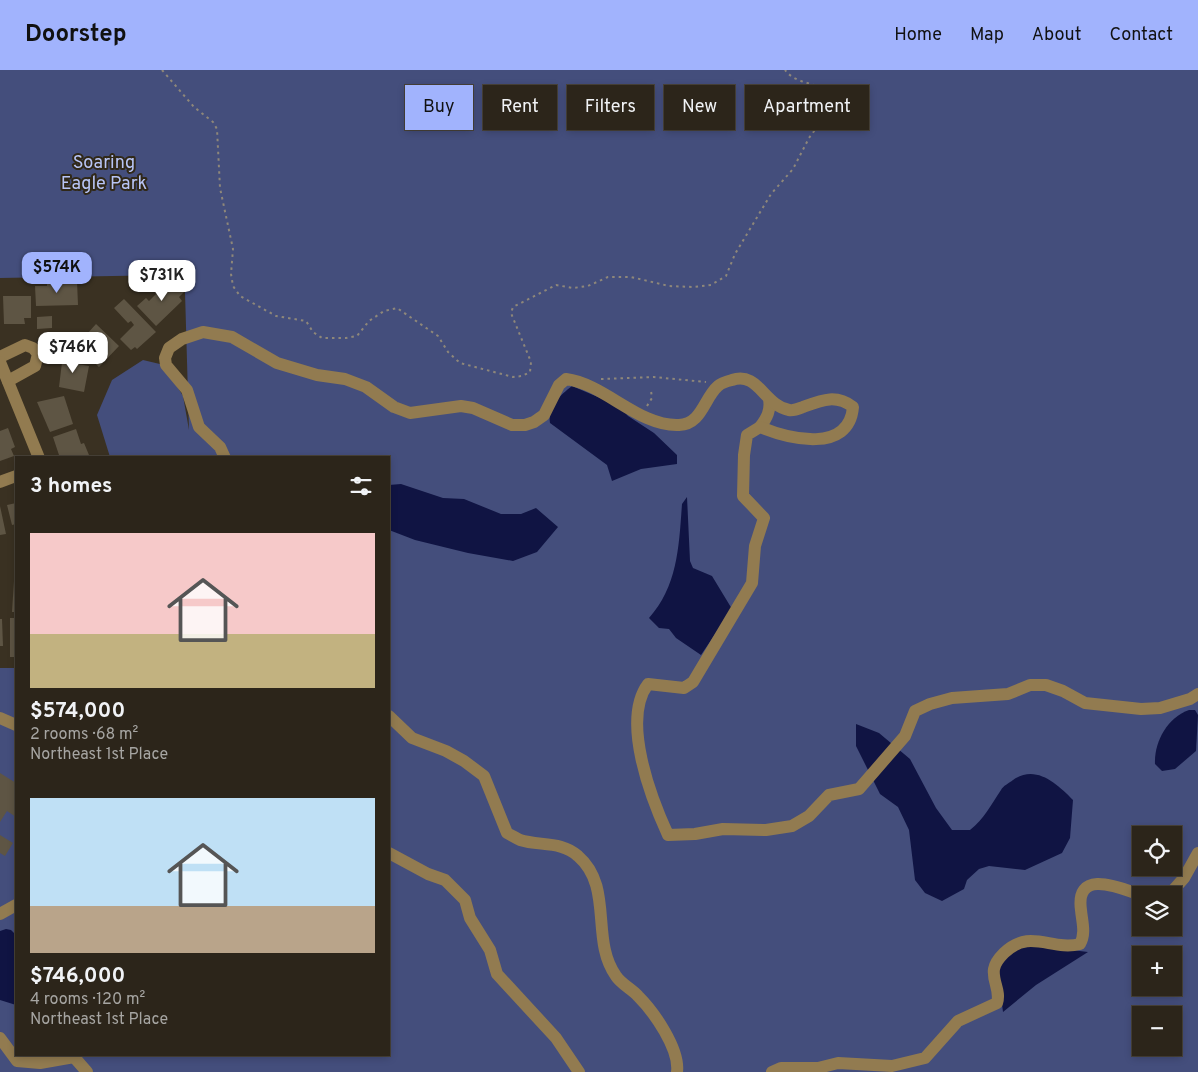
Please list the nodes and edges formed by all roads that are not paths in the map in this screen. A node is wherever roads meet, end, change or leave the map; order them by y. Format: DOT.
graph roads {
  1 [pos="0,357"];
  2 [pos="0,362"];
  3 [pos="8,381"];
  4 [pos="769,399"];
  5 [pos="760,427"];
  6 [pos="38,456"];
  7 [pos="224,456"];
  8 [pos="15,476"];
  9 [pos="0,482"];
  10 [pos="1198,694"];
  11 [pos="390,717"];
  12 [pos="0,718"];
  13 [pos="15,724"];
  14 [pos="1198,853"];
  15 [pos="390,854"];
  16 [pos="1177,886"];
  17 [pos="1132,892"];
  18 [pos="15,905"];
  19 [pos="1,912"];
  20 [pos="0,1038"];
  21 [pos="74,1056"];
  22 [pos="18,1067"];
  23 [pos="87,1072"];
  24 [pos="579,1072"];
  25 [pos="677,1072"];
  26 [pos="772,1072"];
  1 -- 3 [label="street"];
  2 -- 3 [label="street"];
  3 -- 6 [label="street"];
  4 -- 5 [label="street"];
  4 -- 5 [label="street"];
  4 -- 7 [label="street"];
  5 -- 10 [label="street"];
  8 -- 9 [label="street"];
  11 -- 25 [label="street"];
  12 -- 13 [label="street"];
  14 -- 16 [label="street"];
  15 -- 24 [label="street"];
  17 -- 26 [label="street"];
  18 -- 19 [label="street"];
  20 -- 22 [label="street"];
  21 -- 22 [label="street"];
  21 -- 23 [label="street"];
}
